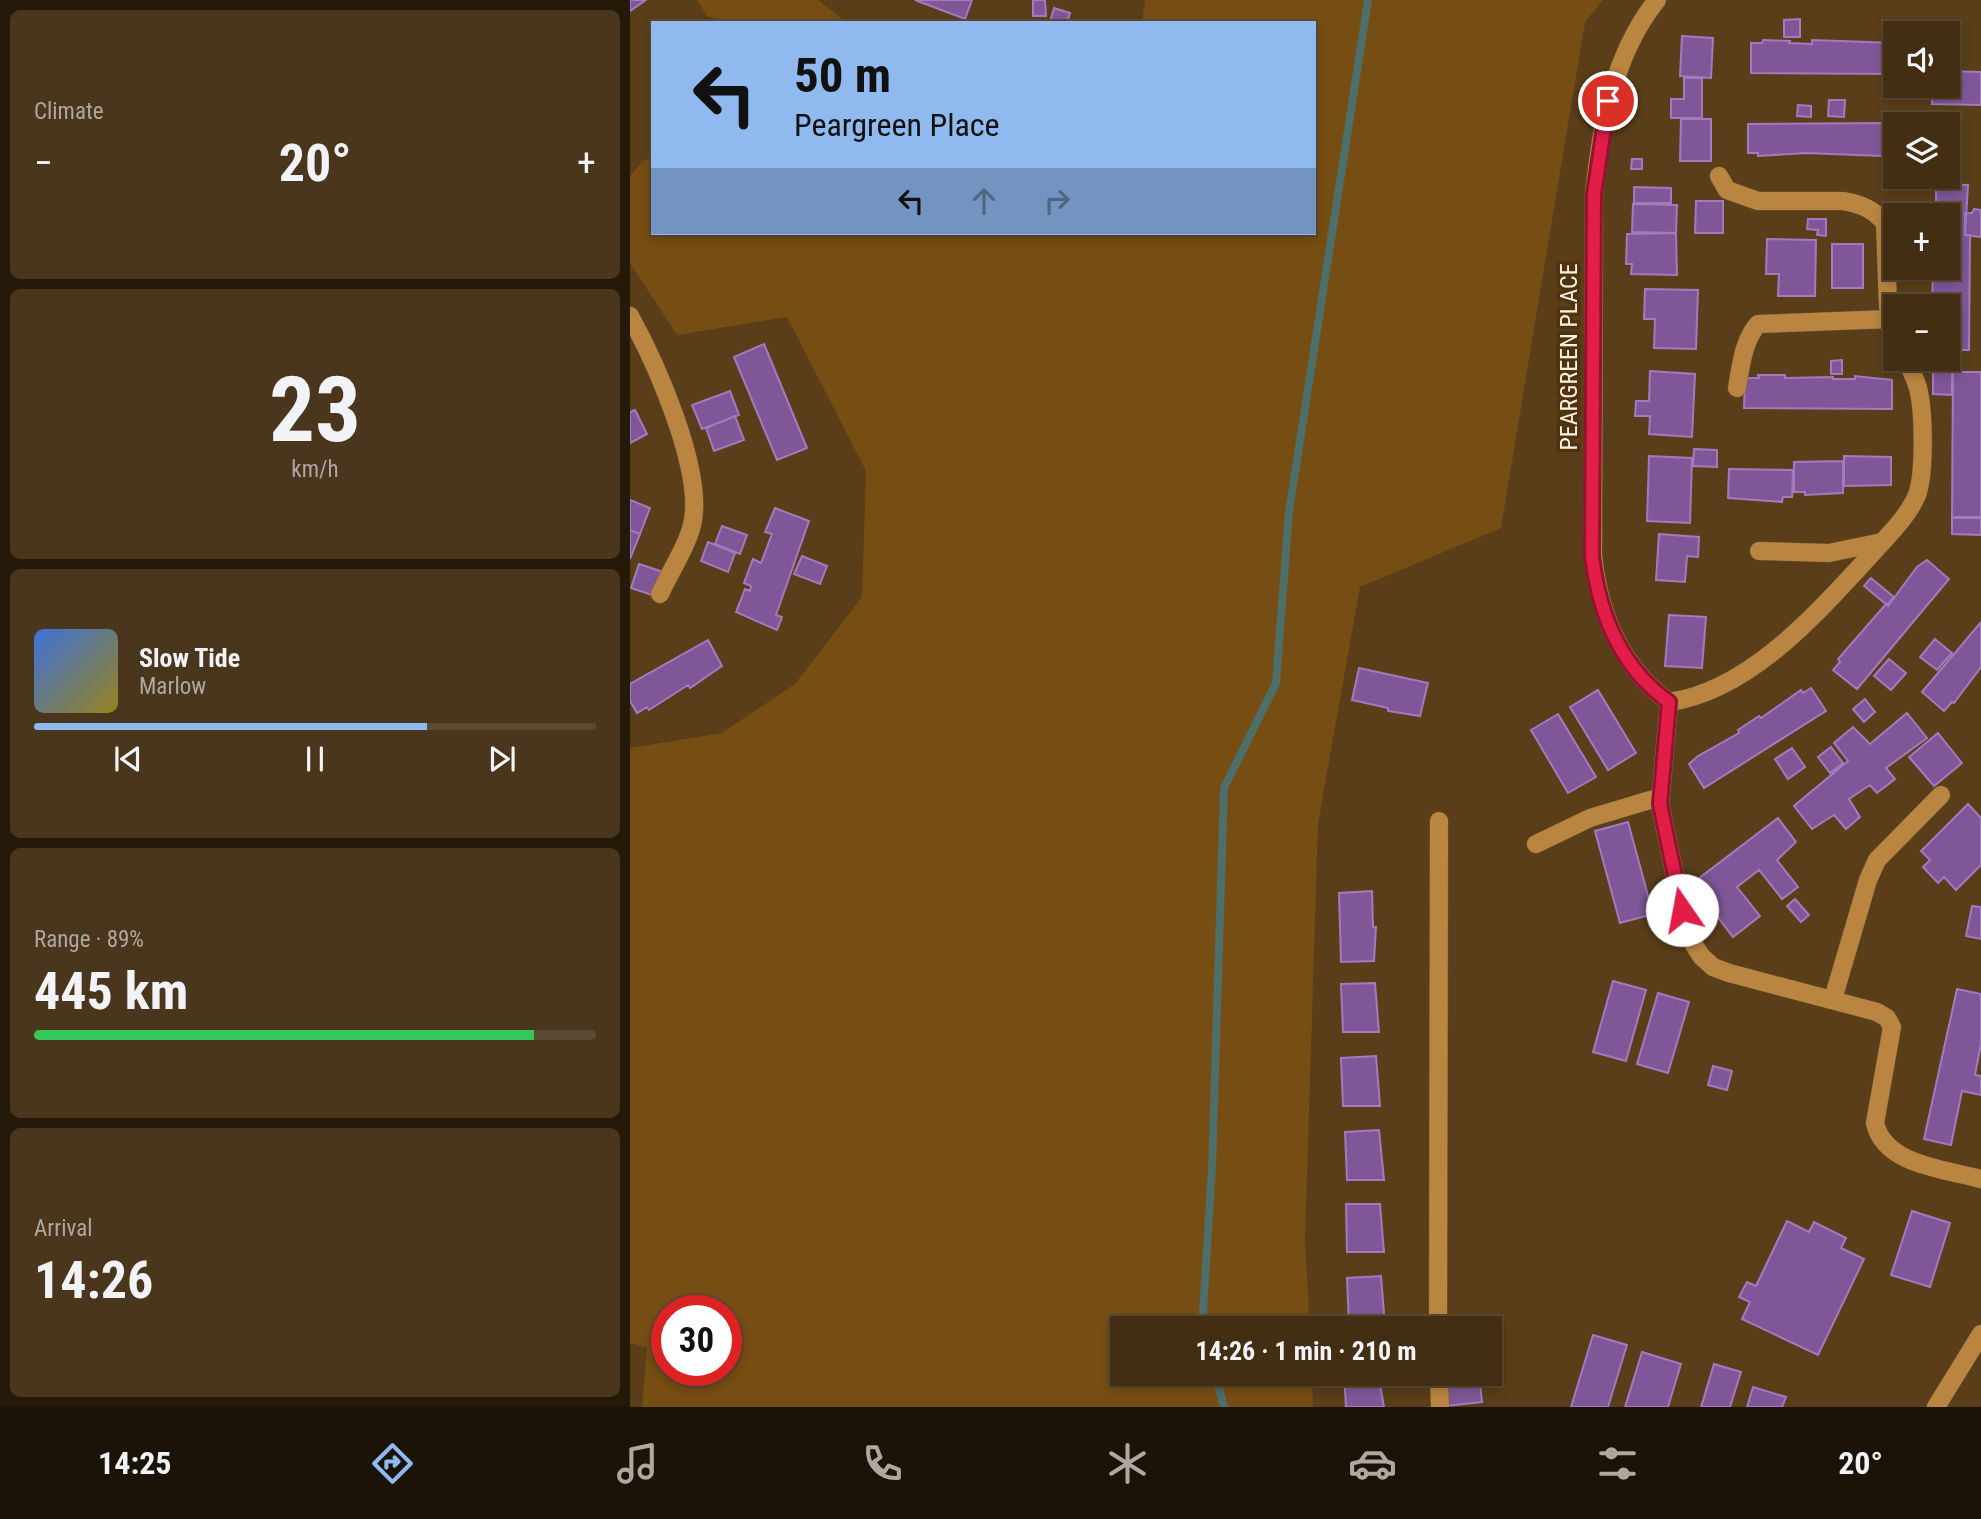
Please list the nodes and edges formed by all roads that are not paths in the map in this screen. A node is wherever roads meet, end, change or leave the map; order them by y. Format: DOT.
graph roads {
  1 [pos="1657,0"];
  2 [pos="1719,176"];
  3 [pos="1891,294"];
  4 [pos="630,316"];
  5 [pos="1883,326"];
  6 [pos="1911,371"];
  7 [pos="1737,388"];
  8 [pos="1882,542"];
  9 [pos="1759,551"];
  10 [pos="660,594"];
  11 [pos="1669,702"];
  12 [pos="1941,795"];
  13 [pos="1660,797"];
  14 [pos="1439,821"];
  15 [pos="1536,844"];
  16 [pos="1833,999"];
  17 [pos="1981,1179"];
  18 [pos="1437,1316"];
  19 [pos="1981,1334"];
  20 [pos="1439,1386"];
  21 [pos="1440,1407"];
  22 [pos="1936,1407"];
  1 -- 11 [label="street, PEARGREEN PLACE"];
  2 -- 3 [label="street"];
  4 -- 10 [label="street"];
  5 -- 7 [label="street"];
  6 -- 8 [label="street"];
  8 -- 9 [label="street"];
  8 -- 11 [label="street"];
  11 -- 13 [label="street"];
  12 -- 16 [label="street"];
  13 -- 15 [label="street"];
  13 -- 16 [label="street"];
  14 -- 18 [label="street"];
  16 -- 17 [label="street"];
  19 -- 22 [label="street"];
  20 -- 21 [label="street"];
}
